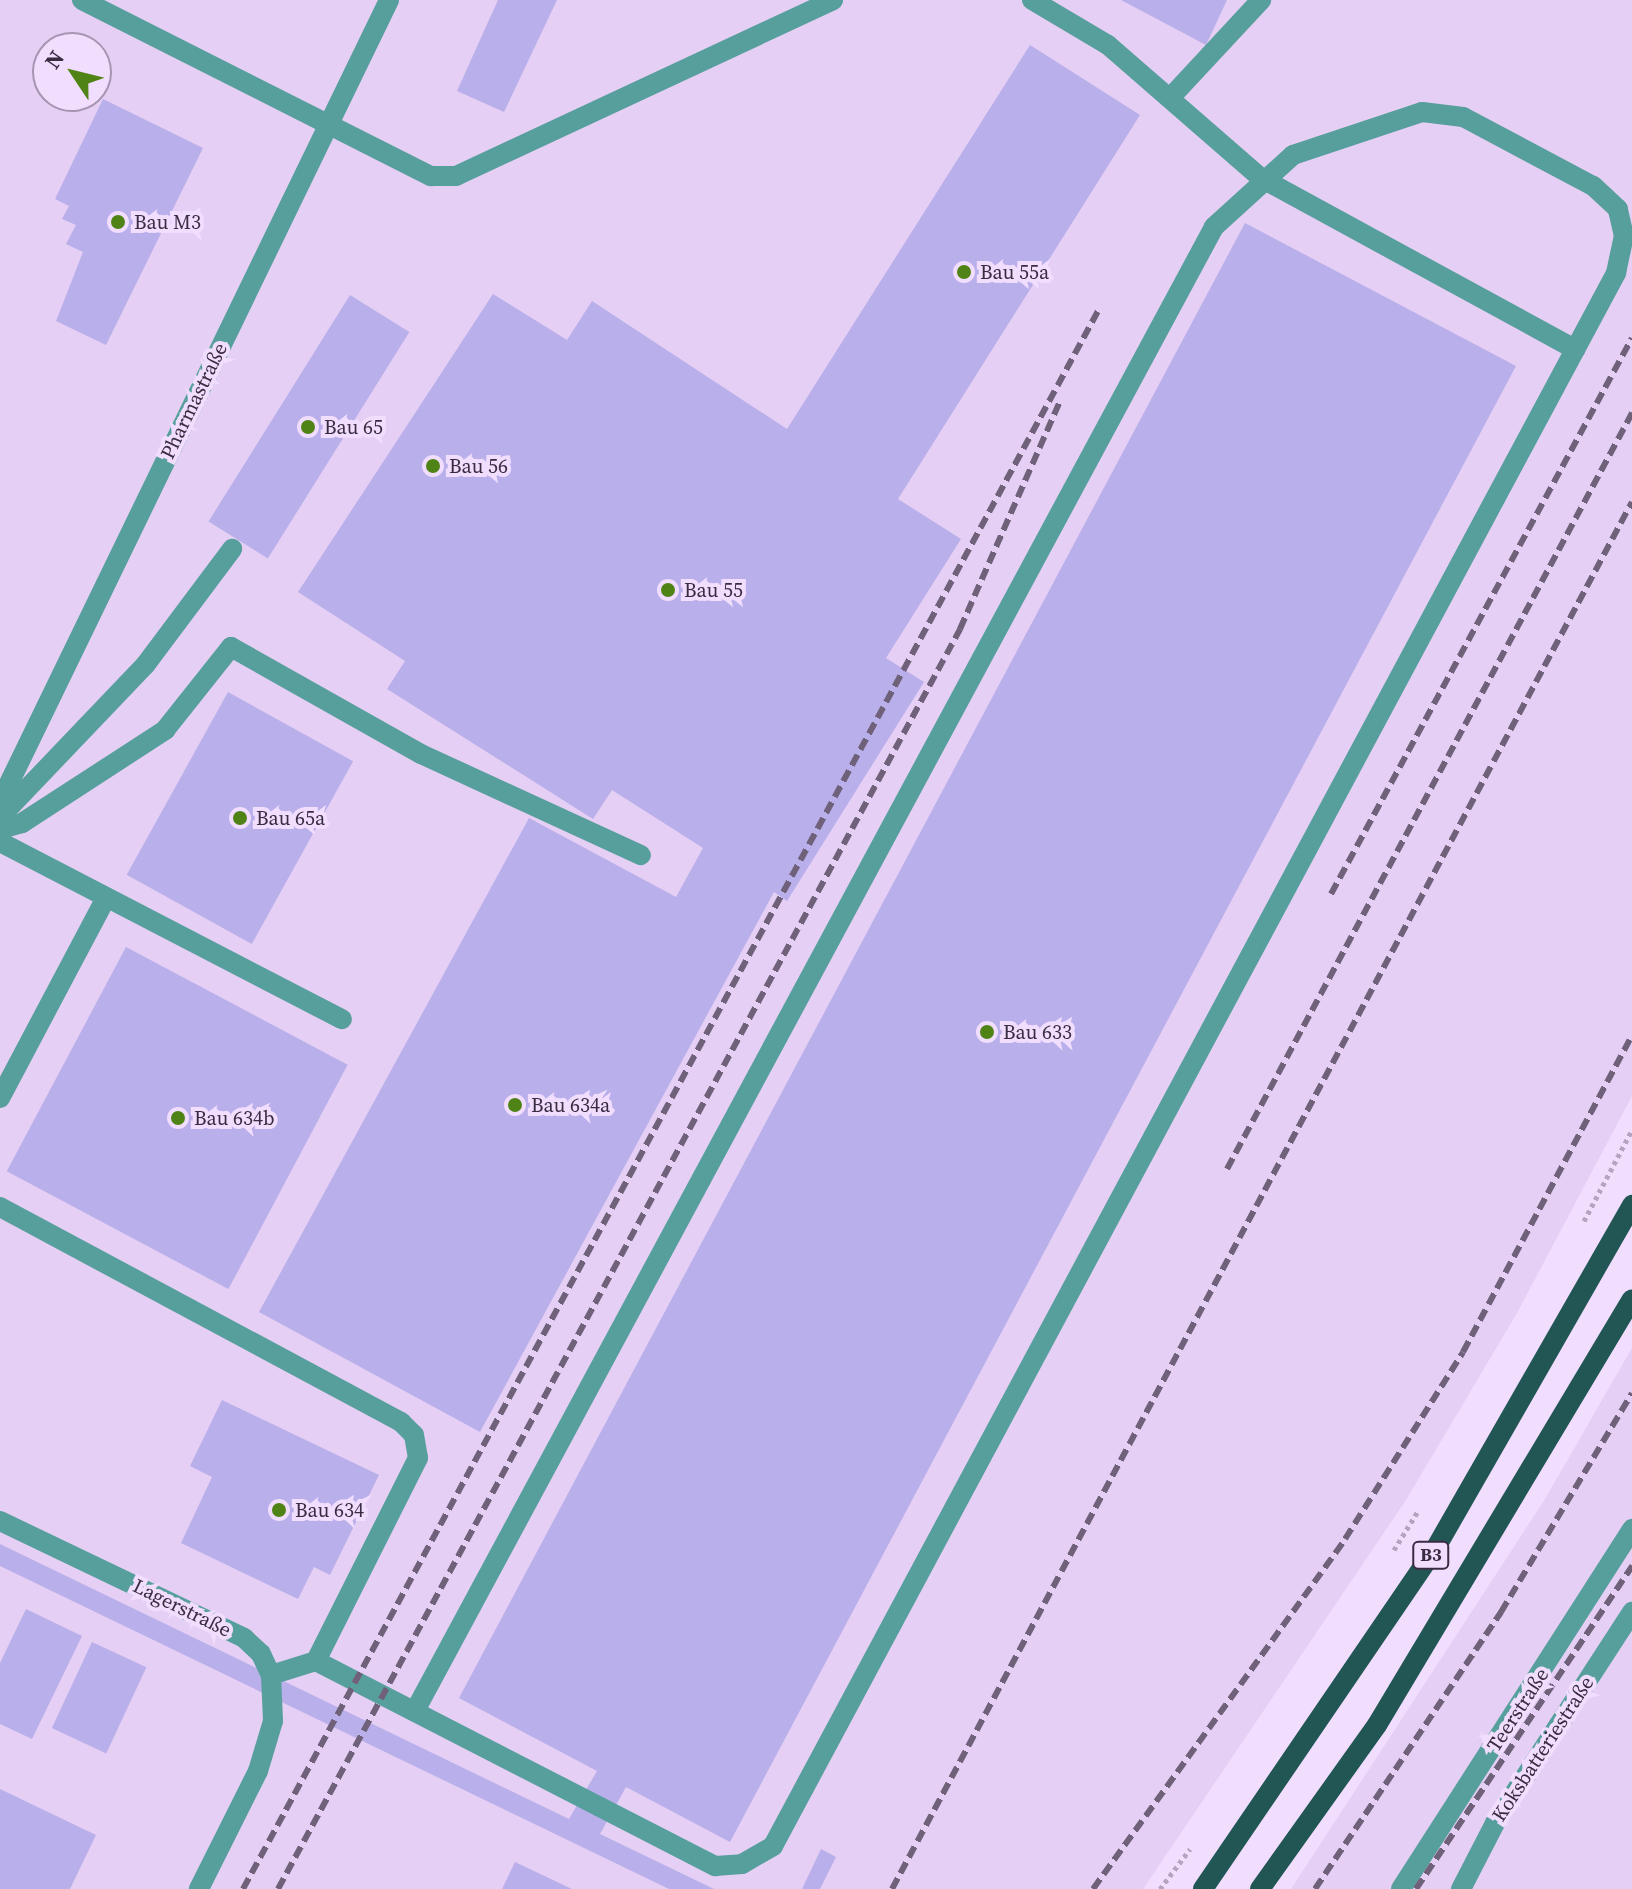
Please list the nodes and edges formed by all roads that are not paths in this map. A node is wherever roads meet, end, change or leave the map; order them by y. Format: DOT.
graph roads {
  1 [pos="82,0"];
  2 [pos="389,0"];
  3 [pos="833,0"];
  4 [pos="1032,0"];
  5 [pos="1261,0"];
  6 [pos="1170,98"];
  7 [pos="328,124"];
  8 [pos="1261,178"];
  9 [pos="1575,349"];
  10 [pos="232,549"];
  11 [pos="0,802"];
  12 [pos="0,817"];
  13 [pos="0,829"];
  14 [pos="0,842"];
  15 [pos="641,855"];
  16 [pos="106,898"];
  17 [pos="342,1019"];
  18 [pos="0,1098"];
  19 [pos="1632,1205"];
  20 [pos="0,1207"];
  21 [pos="1632,1299"];
  22 [pos="0,1521"];
  23 [pos="1632,1529"];
  24 [pos="1632,1612"];
  25 [pos="316,1661"];
  26 [pos="271,1675"];
  27 [pos="415,1711"];
  28 [pos="199,1889"];
  29 [pos="1203,1889"];
  30 [pos="1260,1889"];
  31 [pos="1401,1889"];
  32 [pos="1461,1889"];
  1 -- 7 [label="street"];
  2 -- 7 [label="street, Pharmastraße"];
  3 -- 7 [label="street"];
  4 -- 6 [label="street"];
  5 -- 6 [label="street"];
  6 -- 8 [label="street"];
  7 -- 11 [label="street, Pharmastraße"];
  8 -- 9 [label="street"];
  8 -- 9 [label="street"];
  8 -- 27 [label="street"];
  9 -- 27 [label="street"];
  10 -- 12 [label="street"];
  13 -- 15 [label="street"];
  14 -- 16 [label="street"];
  16 -- 17 [label="street"];
  16 -- 18 [label="street"];
  19 -- 29 [label="main road, B3"];
  20 -- 25 [label="street"];
  21 -- 30 [label="main road, B3"];
  22 -- 26 [label="street, Lagerstraße"];
  23 -- 31 [label="street, Teerstraße"];
  24 -- 32 [label="street, Koksbatteriestraße"];
  25 -- 26 [label="street"];
  25 -- 27 [label="street"];
  26 -- 28 [label="street"];
}
